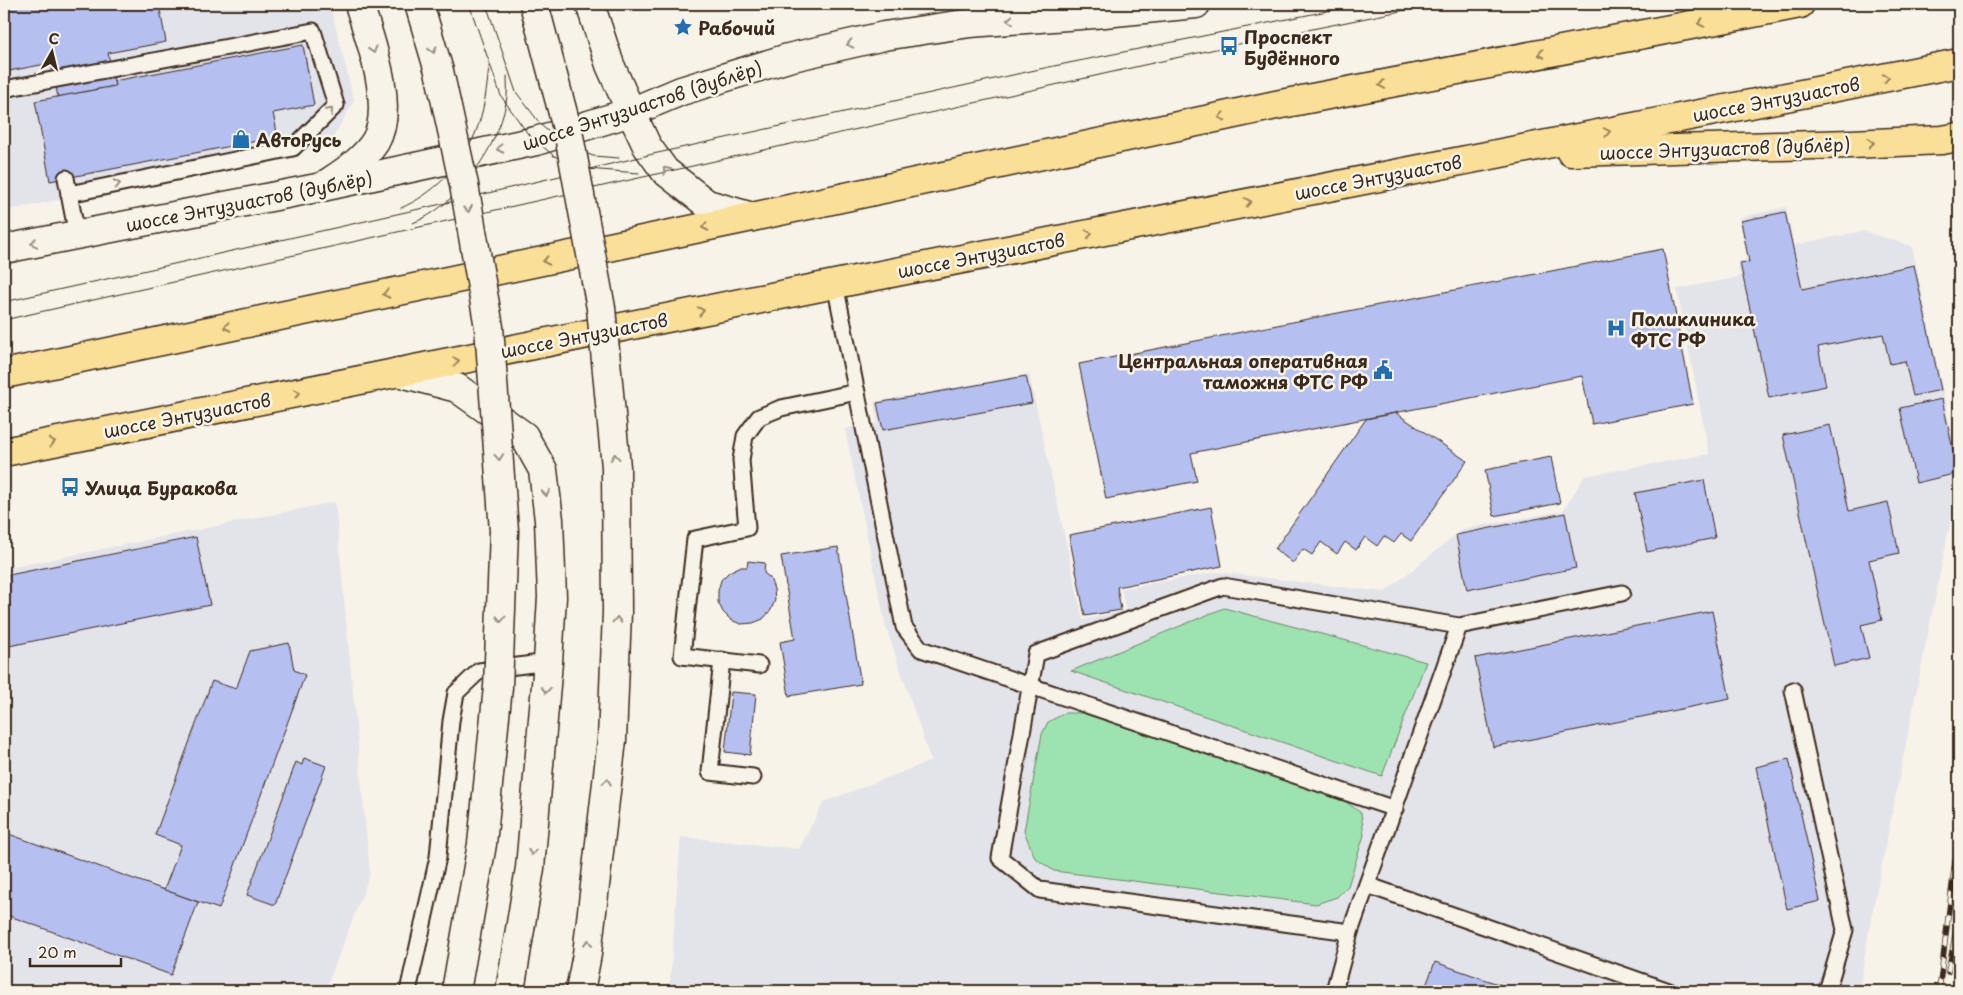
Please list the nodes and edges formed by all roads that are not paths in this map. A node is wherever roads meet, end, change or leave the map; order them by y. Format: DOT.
graph roads {
  1 [pos="359,4"];
  2 [pos="419,4"];
  3 [pos="534,4"];
  4 [pos="590,4"];
  5 [pos="1196,4"];
  6 [pos="1800,4"];
  7 [pos="1959,63"];
  8 [pos="4,89"];
  9 [pos="631,112"];
  10 [pos="1959,137"];
  11 [pos="1490,154"];
  12 [pos="66,178"];
  13 [pos="322,187"];
  14 [pos="69,194"];
  15 [pos="752,218"];
  16 [pos="76,235"];
  17 [pos="4,249"];
  18 [pos="835,284"];
  19 [pos="398,372"];
  20 [pos="4,374"];
  21 [pos="857,392"];
  22 [pos="4,452"];
  23 [pos="1622,593"];
  24 [pos="1459,626"];
  25 [pos="722,660"];
  26 [pos="548,662"];
  27 [pos="759,665"];
  28 [pos="1030,686"];
  29 [pos="1793,690"];
  30 [pos="753,777"];
  31 [pos="1395,808"];
  32 [pos="1367,885"];
  33 [pos="1350,932"];
  34 [pos="408,991"];
  35 [pos="456,991"];
  36 [pos="510,991"];
  37 [pos="580,991"];
  38 [pos="1334,991"];
  39 [pos="1669,991"];
  40 [pos="1826,991"];
  1 -- 13 [label="main road, one-way"];
  2 -- 35 [label="main road, one-way, bridge"];
  37 -- 3 [label="main road, one-way, bridge"];
  4 -- 9 [label="main road"];
  5 -- 9 [label="main road, шоссе Энтузиастов (дублёр), one-way"];
  6 -- 15 [label="main road, one-way"];
  11 -- 7 [label="main road, шоссе Энтузиастов, one-way"];
  14 -- 8 [label="lane, one-way"];
  9 -- 13 [label="main road, шоссе Энтузиастов (дублёр), one-way"];
  15 -- 9 [label="main road, one-way"];
  11 -- 10 [label="main road, шоссе Энтузиастов (дублёр), one-way"];
  18 -- 11 [label="main road, шоссе Энтузиастов, one-way"];
  12 -- 14 [label="lane"];
  13 -- 16 [label="main road, шоссе Энтузиастов (дублёр)"];
  14 -- 16 [label="lane"];
  15 -- 20 [label="main road, one-way"];
  16 -- 17 [label="main road, шоссе Энтузиастов (дублёр), one-way"];
  19 -- 18 [label="main road, шоссе Энтузиастов, one-way"];
  18 -- 21 [label="lane"];
  22 -- 19 [label="main road, шоссе Энтузиастов, one-way"];
  19 -- 26 [label="main road, one-way"];
  21 -- 25 [label="lane"];
  21 -- 28 [label="lane"];
  23 -- 24 [label="lane"];
  24 -- 28 [label="lane"];
  24 -- 31 [label="lane"];
  25 -- 27 [label="lane"];
  25 -- 30 [label="lane"];
  26 -- 34 [label="lane"];
  26 -- 36 [label="main road, one-way"];
  28 -- 31 [label="lane"];
  28 -- 33 [label="lane"];
  29 -- 40 [label="lane"];
  31 -- 32 [label="lane"];
  32 -- 33 [label="lane"];
  32 -- 39 [label="lane"];
  33 -- 38 [label="lane"];
}
